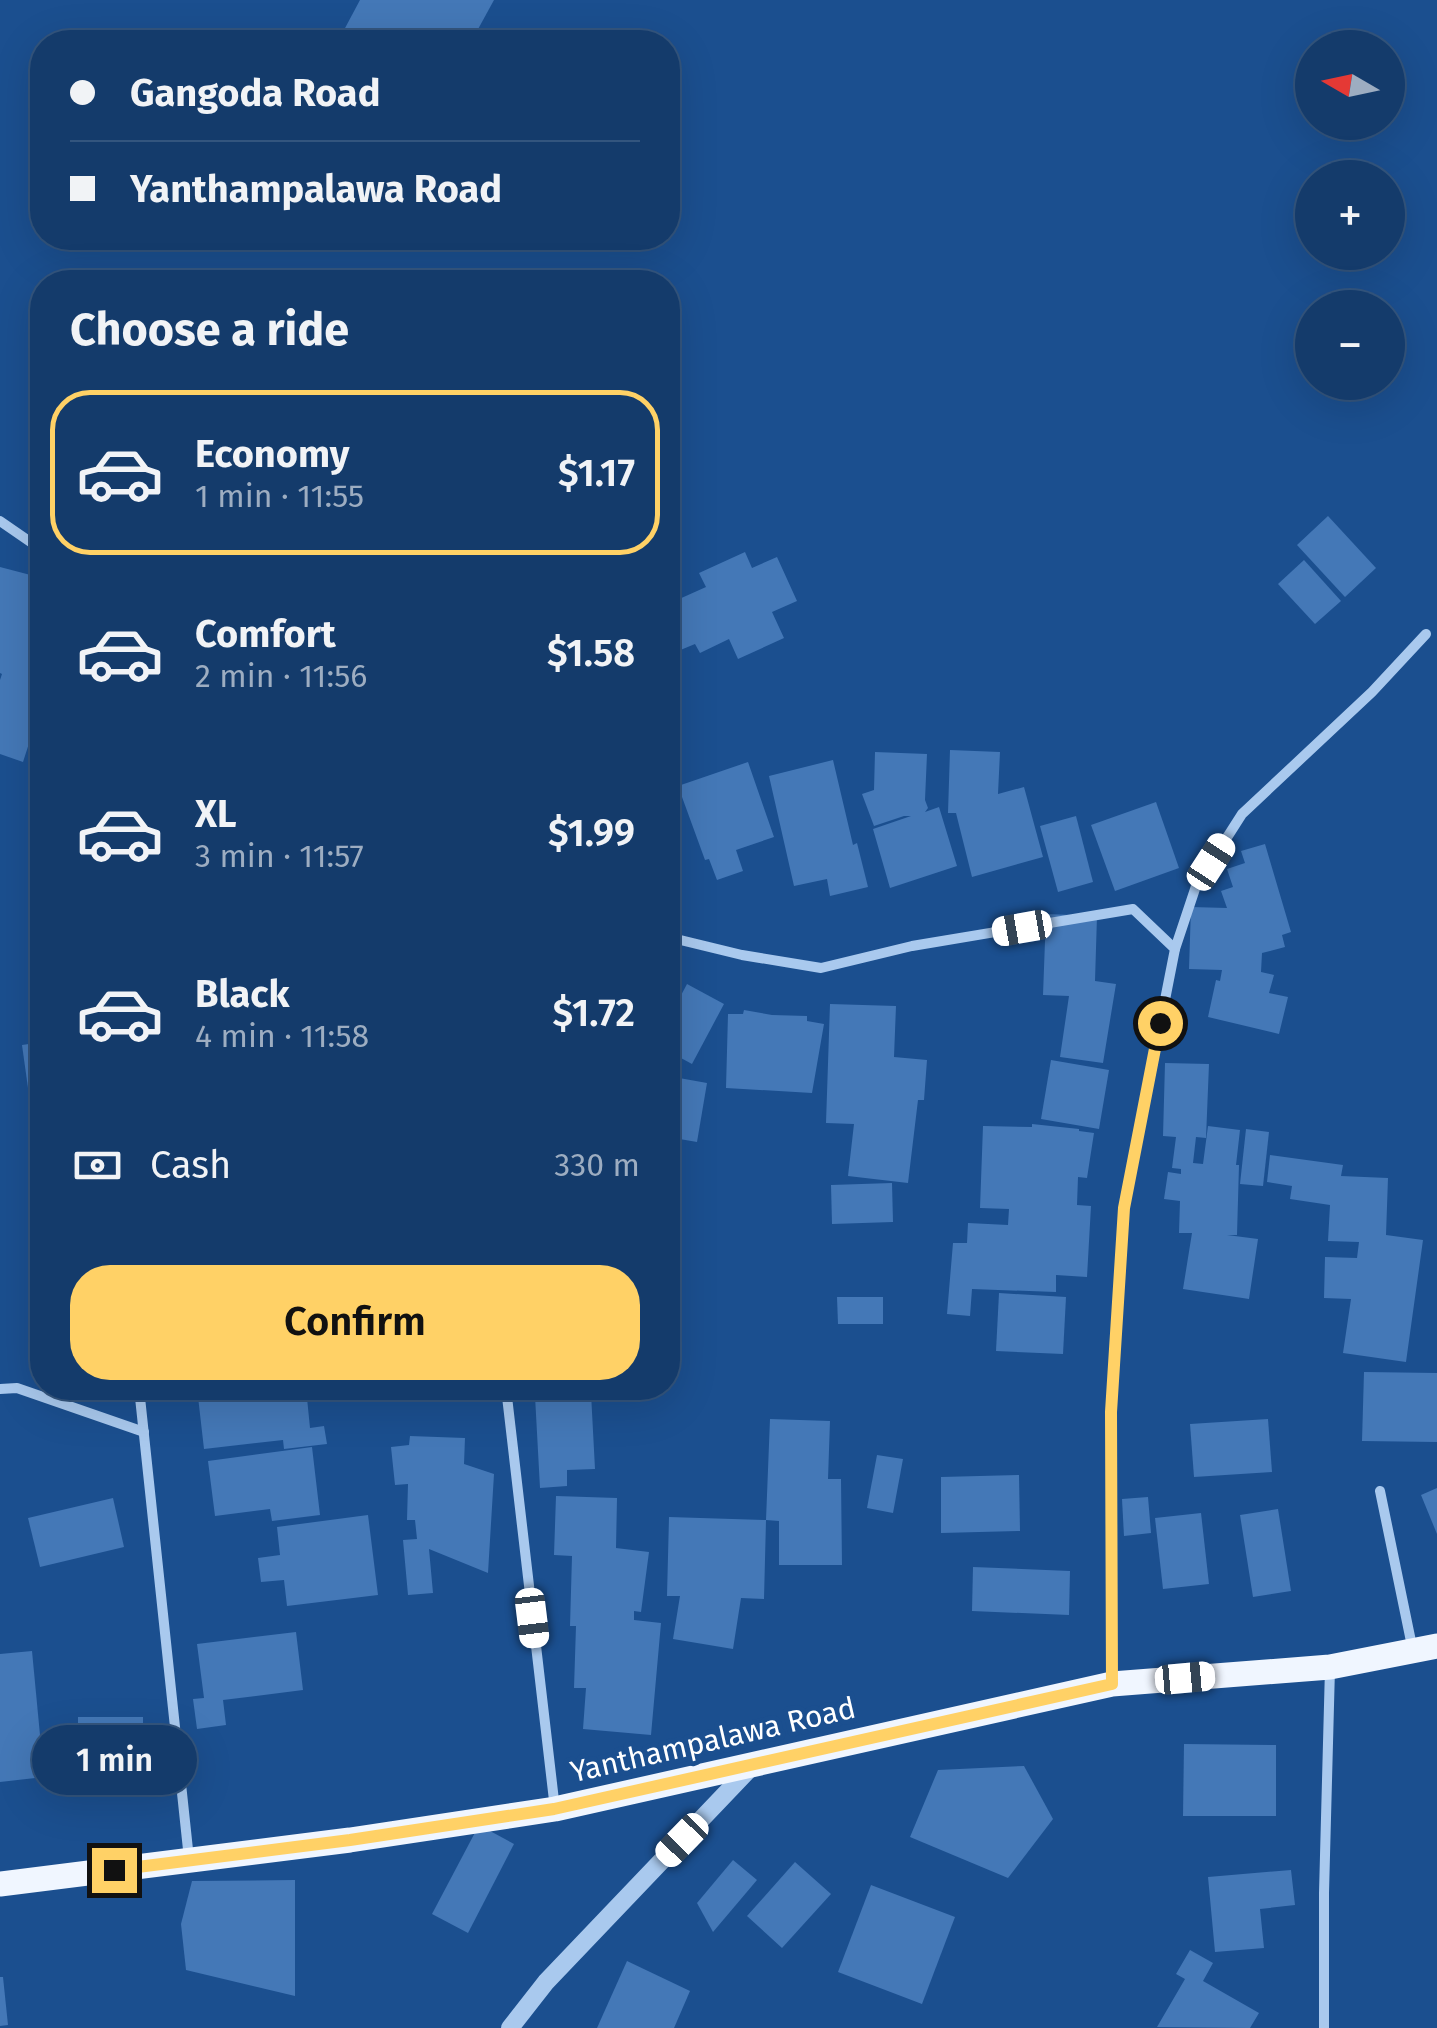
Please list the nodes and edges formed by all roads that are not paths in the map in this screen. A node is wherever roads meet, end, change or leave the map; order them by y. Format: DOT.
graph roads {
  1 [pos="0,521"];
  2 [pos="30,542"];
  3 [pos="1426,634"];
  4 [pos="680,940"];
  5 [pos="1175,949"];
  6 [pos="0,1389"];
  7 [pos="30,1393"];
  8 [pos="52,1400"];
  9 [pos="141,1400"];
  10 [pos="507,1400"];
  11 [pos="144,1432"];
  12 [pos="1380,1492"];
  13 [pos="1425,1649"];
  14 [pos="1330,1667"];
  15 [pos="1112,1684"];
  16 [pos="755,1764"];
  17 [pos="554,1809"];
  18 [pos="189,1860"];
  19 [pos="0,1884"];
  20 [pos="510,2028"];
  21 [pos="1324,2028"];
  1 -- 2 [label="street"];
  3 -- 5 [label="street"];
  4 -- 5 [label="street"];
  5 -- 15 [label="street"];
  6 -- 7 [label="street"];
  8 -- 11 [label="street"];
  9 -- 11 [label="street"];
  10 -- 17 [label="street"];
  11 -- 18 [label="street"];
  12 -- 13 [label="street"];
  13 -- 14 [label="main road, Yanthampalawa Road"];
  14 -- 15 [label="main road, Yanthampalawa Road"];
  14 -- 21 [label="street"];
  15 -- 16 [label="main road, Yanthampalawa Road"];
  16 -- 17 [label="main road, Yanthampalawa Road"];
  16 -- 20 [label="street"];
  17 -- 18 [label="main road, Yanthampalawa Road"];
  18 -- 19 [label="main road, Yanthampalawa Road"];
}
